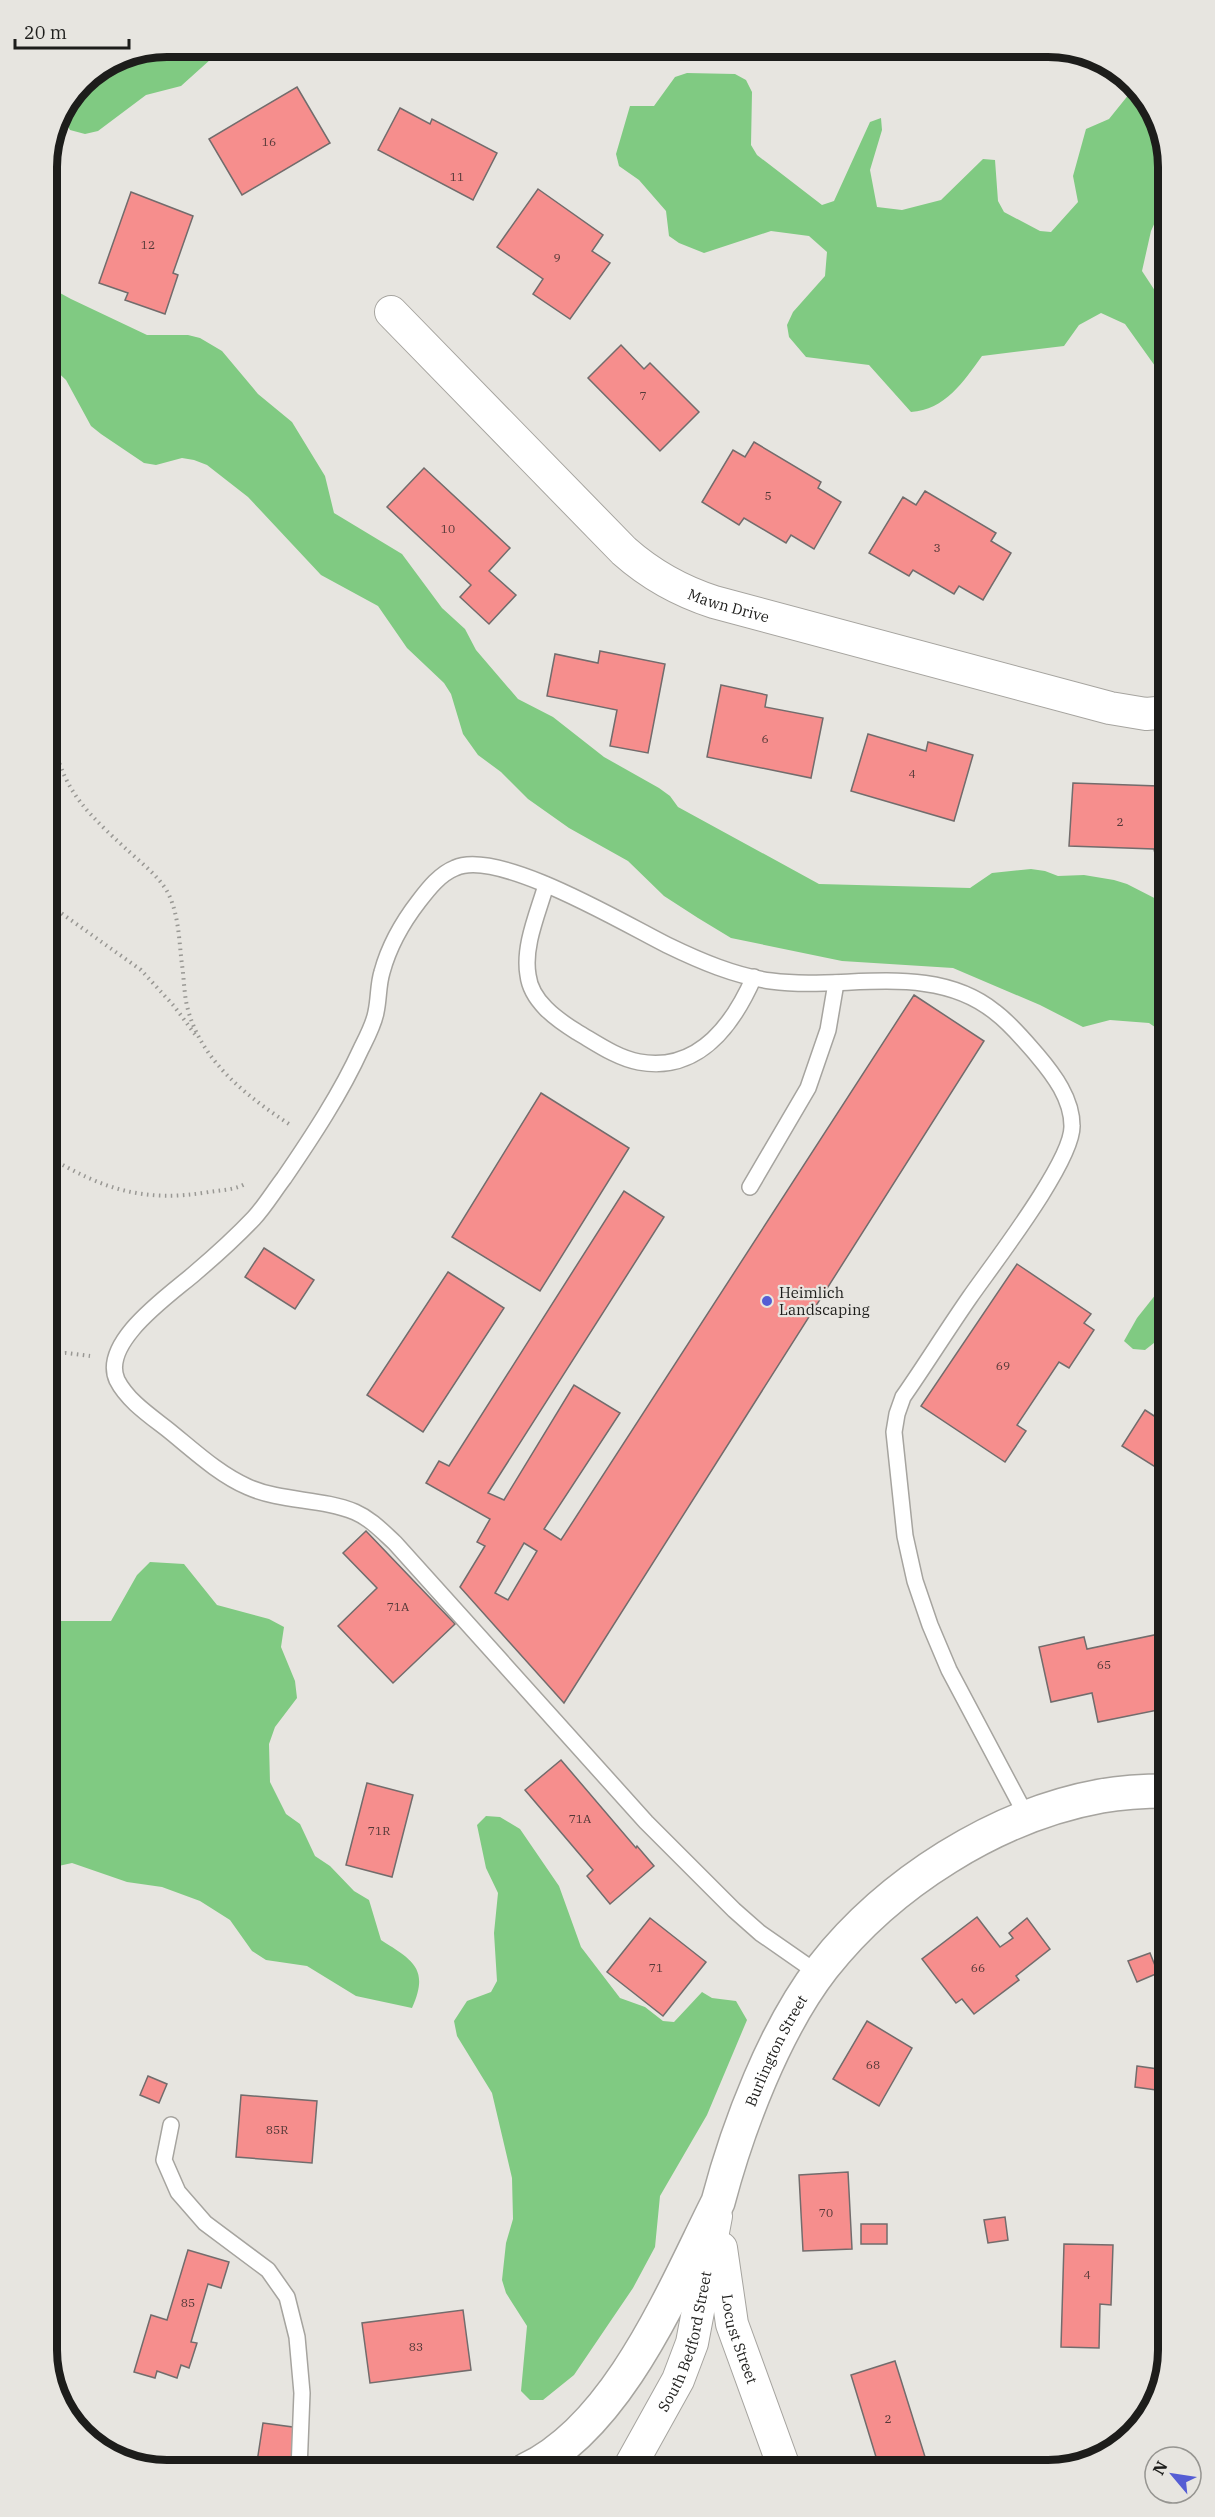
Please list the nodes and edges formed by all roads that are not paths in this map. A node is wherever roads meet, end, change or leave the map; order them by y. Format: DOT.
graph roads {
  1 [pos="391,312"];
  2 [pos="1158,713"];
  3 [pos="546,885"];
  4 [pos="754,977"];
  5 [pos="836,983"];
  6 [pos="750,1187"];
  7 [pos="1158,1791"];
  8 [pos="1027,1817"];
  9 [pos="819,1974"];
  10 [pos="171,2125"];
  11 [pos="718,2202"];
  12 [pos="299,2460"];
  13 [pos="543,2460"];
  14 [pos="634,2460"];
  15 [pos="781,2460"];
  1 -- 2 [label="street, Mawn Drive"];
  3 -- 4 [label="lane"];
  3 -- 4 [label="lane"];
  3 -- 9 [label="lane"];
  4 -- 5 [label="lane"];
  5 -- 6 [label="lane"];
  5 -- 8 [label="lane"];
  7 -- 8 [label="street, Burlington Street"];
  8 -- 9 [label="street, Burlington Street"];
  9 -- 11 [label="street, Burlington Street"];
  10 -- 12 [label="lane"];
  11 -- 13 [label="street, Burlington Street"];
  11 -- 14 [label="street, South Bedford Street"];
  11 -- 15 [label="street, Locust Street"];
}
